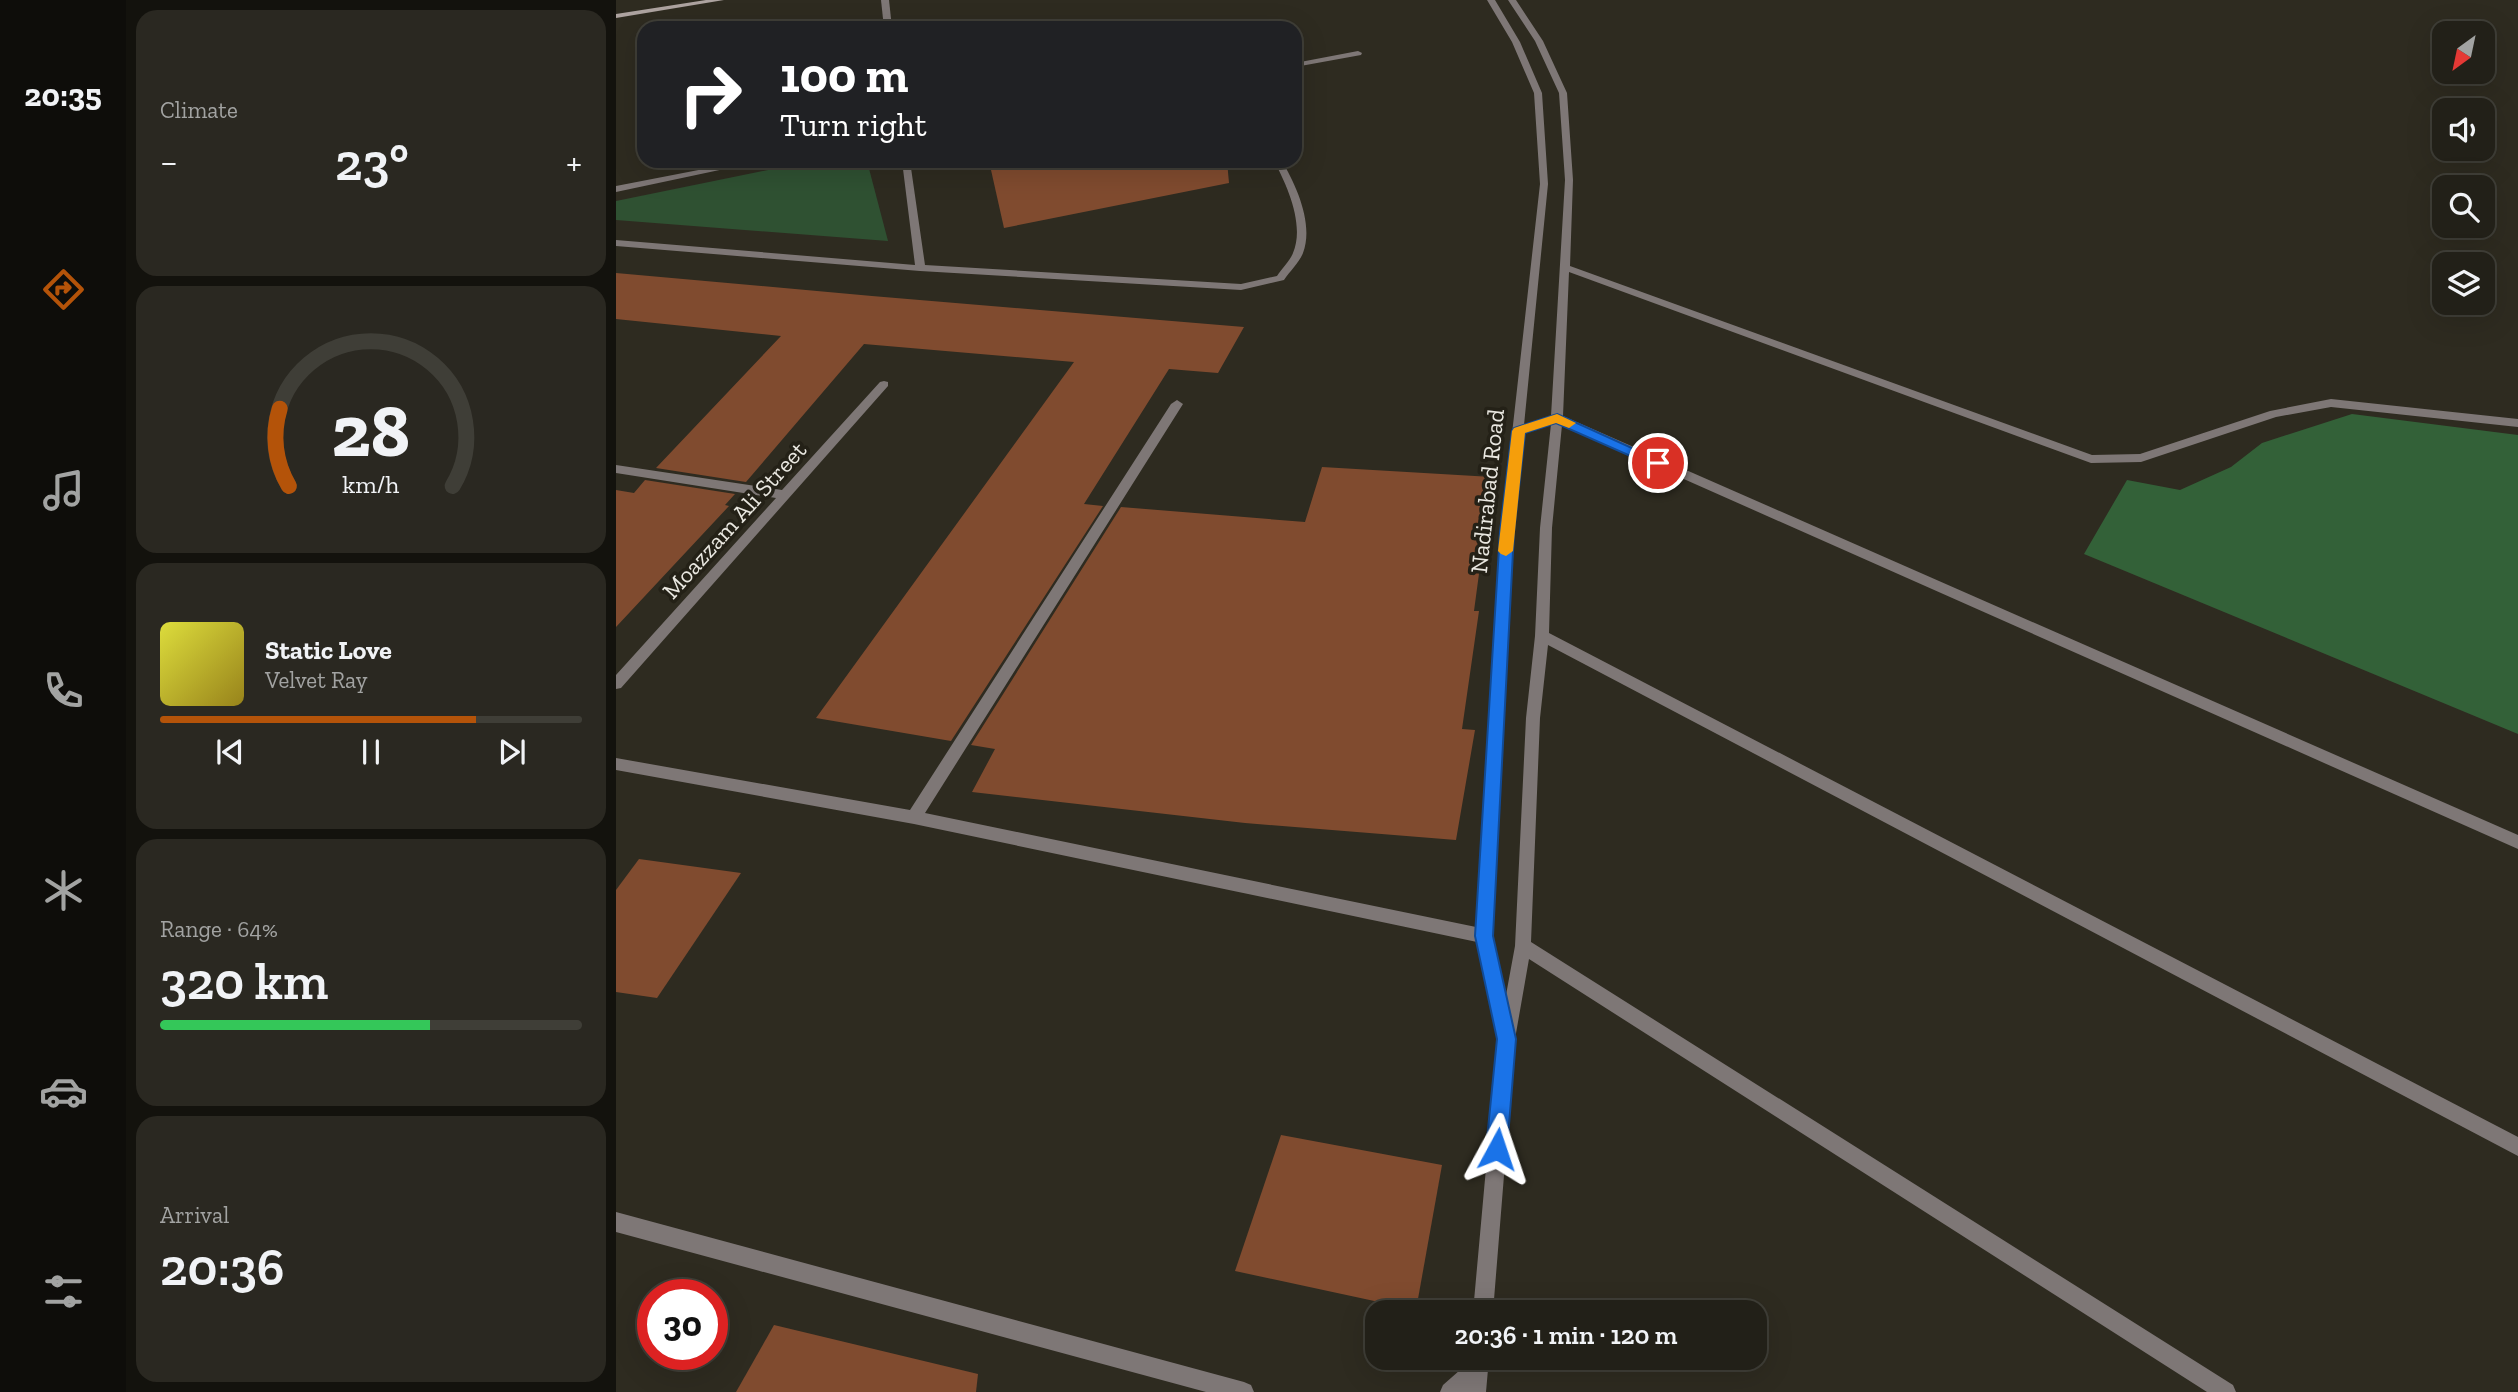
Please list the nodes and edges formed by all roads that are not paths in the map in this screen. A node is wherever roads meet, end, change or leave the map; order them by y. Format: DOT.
graph roads {
  1 [pos="720,0"];
  2 [pos="885,0"];
  3 [pos="1491,0"];
  4 [pos="1512,0"];
  5 [pos="616,16"];
  6 [pos="887,21"];
  7 [pos="1358,53"];
  8 [pos="1302,64"];
  9 [pos="1540,117"];
  10 [pos="1564,120"];
  11 [pos="722,168"];
  12 [pos="907,168"];
  13 [pos="1282,168"];
  14 [pos="616,189"];
  15 [pos="616,243"];
  16 [pos="1564,267"];
  17 [pos="920,268"];
  18 [pos="884,384"];
  19 [pos="1177,404"];
  20 [pos="1557,418"];
  21 [pos="2518,423"];
  22 [pos="1518,431"];
  23 [pos="616,470"];
  24 [pos="786,495"];
  25 [pos="1542,636"];
  26 [pos="616,684"];
  27 [pos="616,764"];
  28 [pos="914,817"];
  29 [pos="2518,842"];
  30 [pos="1484,936"];
  31 [pos="1523,946"];
  32 [pos="1506,1039"];
  33 [pos="2518,1147"];
  34 [pos="616,1222"];
  35 [pos="1484,1300"];
  36 [pos="1471,1370"];
  37 [pos="1478,1370"];
  38 [pos="1244,1392"];
  39 [pos="1450,1392"];
  40 [pos="1476,1392"];
  41 [pos="2226,1392"];
  1 -- 5 [label="main road"];
  2 -- 6 [label="street"];
  3 -- 9 [label="street, Nadirabad Road"];
  4 -- 10 [label="street, Nadirabad Road"];
  7 -- 8 [label="street"];
  9 -- 10 [label="street"];
  9 -- 22 [label="street, Nadirabad Road"];
  10 -- 16 [label="street, Nadirabad Road"];
  11 -- 14 [label="street"];
  12 -- 17 [label="street"];
  13 -- 17 [label="street"];
  15 -- 17 [label="street"];
  16 -- 20 [label="street, Nadirabad Road"];
  16 -- 21 [label="street"];
  18 -- 24 [label="street, Moazzam Ali Street"];
  19 -- 28 [label="street"];
  20 -- 22 [label="street"];
  20 -- 25 [label="street, Nadirabad Road"];
  20 -- 29 [label="street"];
  22 -- 30 [label="street, Nadirabad Road"];
  23 -- 24 [label="street"];
  24 -- 26 [label="street, Moazzam Ali Street"];
  25 -- 31 [label="street, Nadirabad Road"];
  25 -- 33 [label="street"];
  27 -- 28 [label="street"];
  28 -- 30 [label="street"];
  30 -- 32 [label="street, Nadirabad Road"];
  31 -- 32 [label="street, Nadirabad Road"];
  31 -- 41 [label="street"];
  32 -- 35 [label="street, Nadirabad Road"];
  34 -- 38 [label="street"];
  36 -- 39 [label="street"];
  37 -- 40 [label="street"];
}
